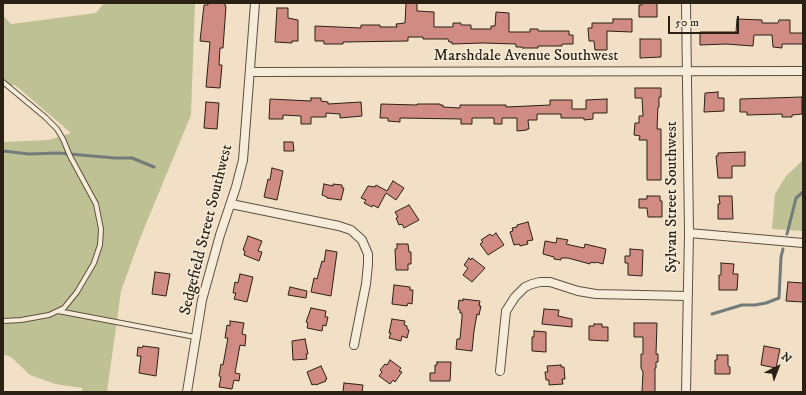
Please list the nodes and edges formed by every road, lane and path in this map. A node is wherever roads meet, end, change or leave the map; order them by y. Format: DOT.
graph roads {
  1 [pos="255,3"];
  2 [pos="686,3"];
  3 [pos="687,71"];
  4 [pos="803,71"];
  5 [pos="250,72"];
  6 [pos="3,82"];
  7 [pos="231,204"];
  8 [pos="689,233"];
  9 [pos="803,243"];
  10 [pos="687,296"];
  11 [pos="58,311"];
  12 [pos="3,321"];
  13 [pos="195,337"];
  14 [pos="354,345"];
  15 [pos="500,371"];
  16 [pos="186,392"];
  17 [pos="686,392"];
  1 -- 5 [label="street, Sedgefield Street Southwest"];
  2 -- 3 [label="street, Sylvan Street Southwest"];
  3 -- 4 [label="street, Marshdale Avenue Southwest"];
  3 -- 5 [label="street, Marshdale Avenue Southwest"];
  3 -- 8 [label="street, Sylvan Street Southwest"];
  5 -- 7 [label="street, Sedgefield Street Southwest"];
  6 -- 11 [label="lane"];
  7 -- 13 [label="street, Sedgefield Street Southwest"];
  7 -- 14 [label="street"];
  8 -- 9 [label="street"];
  8 -- 10 [label="street, Sylvan Street Southwest"];
  10 -- 15 [label="street"];
  10 -- 17 [label="street, Sylvan Street Southwest"];
  11 -- 12 [label="lane"];
  11 -- 13 [label="lane"];
  13 -- 16 [label="street, Sedgefield Street Southwest"];
}
